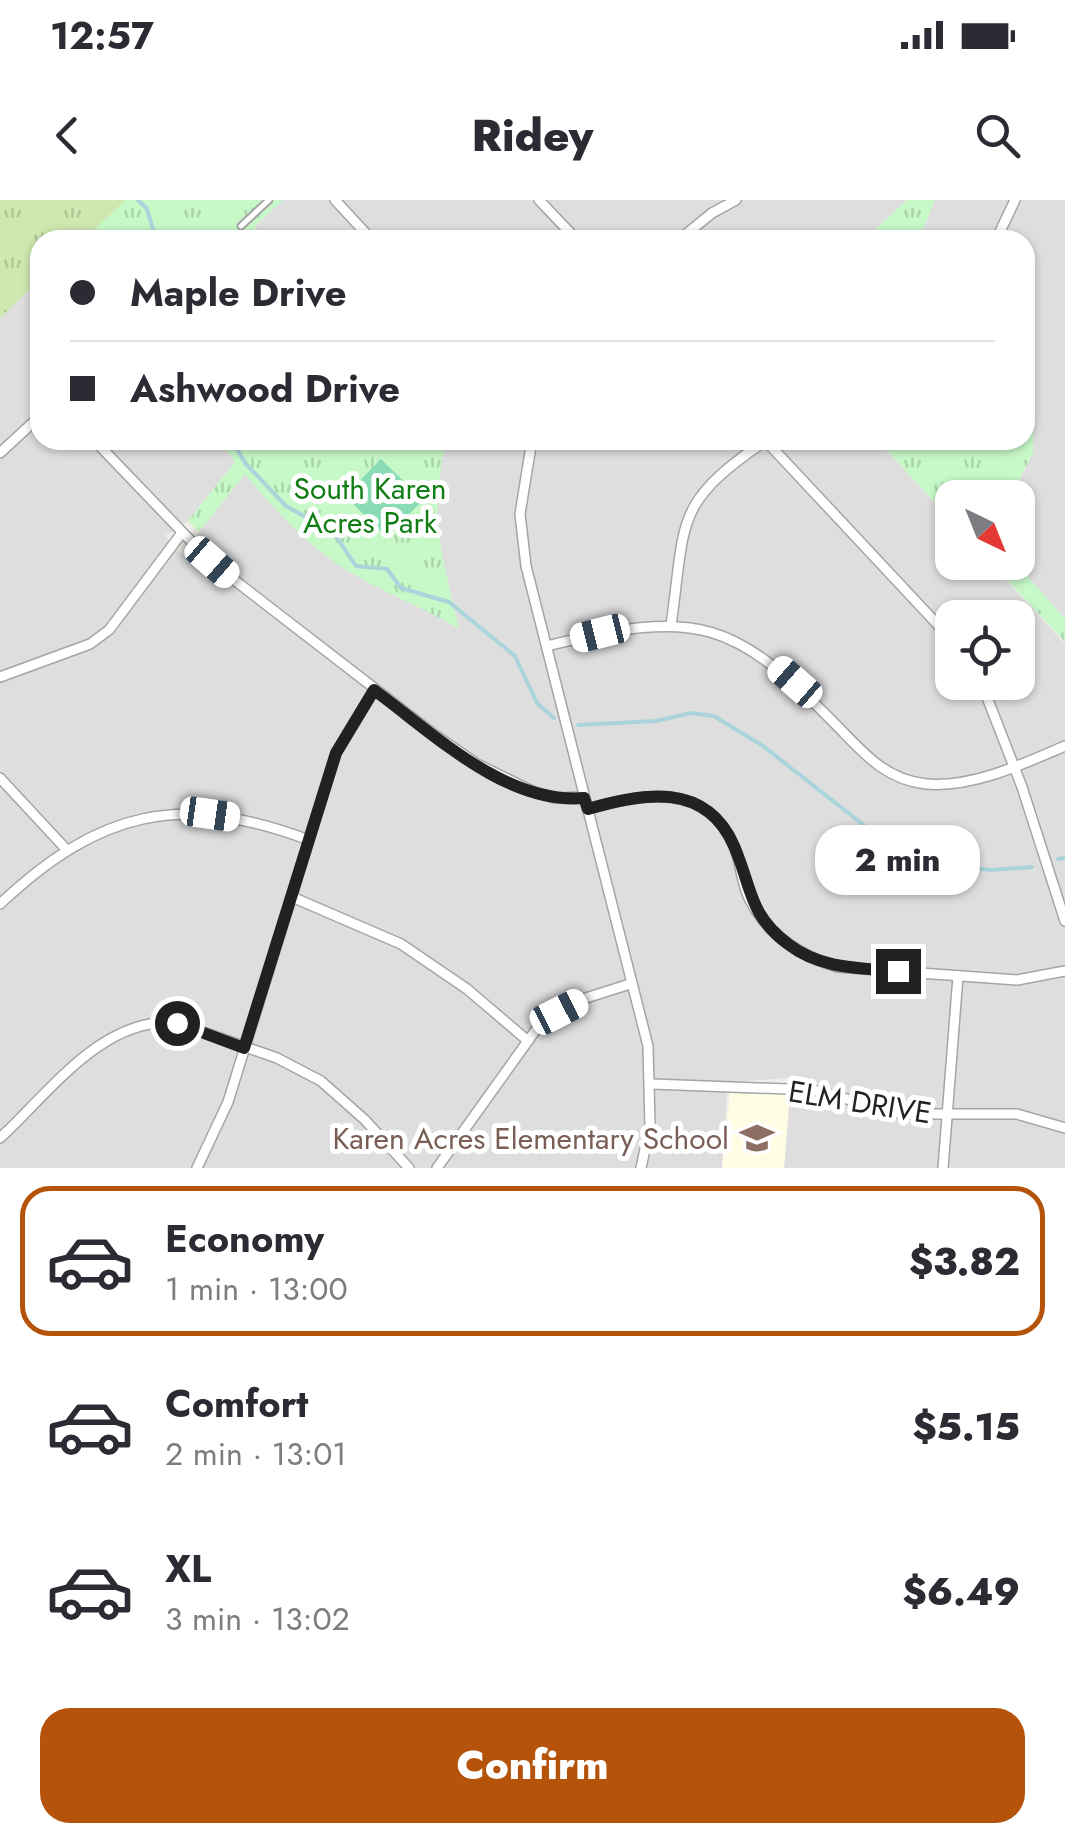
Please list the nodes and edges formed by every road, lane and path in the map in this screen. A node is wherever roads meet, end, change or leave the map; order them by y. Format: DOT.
graph roads {
  1 [pos="269,200"];
  2 [pos="335,200"];
  3 [pos="539,200"];
  4 [pos="736,200"];
  5 [pos="1014,200"];
  6 [pos="241,226"];
  7 [pos="363,230"];
  8 [pos="567,230"];
  9 [pos="691,230"];
  10 [pos="1000,230"];
  11 [pos="30,425"];
  12 [pos="103,450"];
  13 [pos="531,450"];
  14 [pos="751,450"];
  15 [pos="774,450"];
  16 [pos="0,453"];
  17 [pos="181,534"];
  18 [pos="935,622"];
  19 [pos="672,626"];
  20 [pos="546,646"];
  21 [pos="0,677"];
  22 [pos="374,690"];
  23 [pos="988,700"];
  24 [pos="1065,746"];
  25 [pos="1015,766"];
  26 [pos="0,778"];
  27 [pos="584,798"];
  28 [pos="588,809"];
  29 [pos="309,840"];
  30 [pos="65,848"];
  31 [pos="292,897"];
  32 [pos="0,904"];
  33 [pos="1065,921"];
  34 [pos="1065,971"];
  35 [pos="958,976"];
  36 [pos="630,984"];
  37 [pos="528,1041"];
  38 [pos="244,1048"];
  39 [pos="652,1084"];
  40 [pos="947,1115"];
  41 [pos="1065,1128"];
  42 [pos="0,1138"];
  43 [pos="197,1168"];
  44 [pos="409,1168"];
  45 [pos="438,1168"];
  46 [pos="641,1168"];
  47 [pos="944,1168"];
  1 -- 6 [label="lane"];
  2 -- 7 [label="street"];
  3 -- 8 [label="street"];
  4 -- 9 [label="street"];
  5 -- 10 [label="street"];
  11 -- 16 [label="street"];
  12 -- 17 [label="street"];
  13 -- 20 [label="street"];
  14 -- 19 [label="street"];
  15 -- 18 [label="street"];
  17 -- 21 [label="street"];
  17 -- 22 [label="street"];
  19 -- 20 [label="street"];
  19 -- 25 [label="street"];
  20 -- 27 [label="street"];
  22 -- 27 [label="street"];
  22 -- 29 [label="street"];
  23 -- 25 [label="street"];
  24 -- 25 [label="street"];
  25 -- 33 [label="street"];
  26 -- 30 [label="street"];
  27 -- 28 [label="street"];
  28 -- 35 [label="street"];
  28 -- 36 [label="street"];
  29 -- 30 [label="street"];
  29 -- 31 [label="street"];
  30 -- 32 [label="street"];
  31 -- 37 [label="street"];
  31 -- 38 [label="street"];
  34 -- 35 [label="street"];
  35 -- 40 [label="street"];
  36 -- 37 [label="street"];
  36 -- 39 [label="street"];
  37 -- 45 [label="street"];
  38 -- 42 [label="street"];
  38 -- 43 [label="street"];
  38 -- 44 [label="street"];
  39 -- 40 [label="street, ELM DRIVE"];
  39 -- 46 [label="street"];
  40 -- 41 [label="street, ELM DRIVE"];
  40 -- 47 [label="street"];
}
